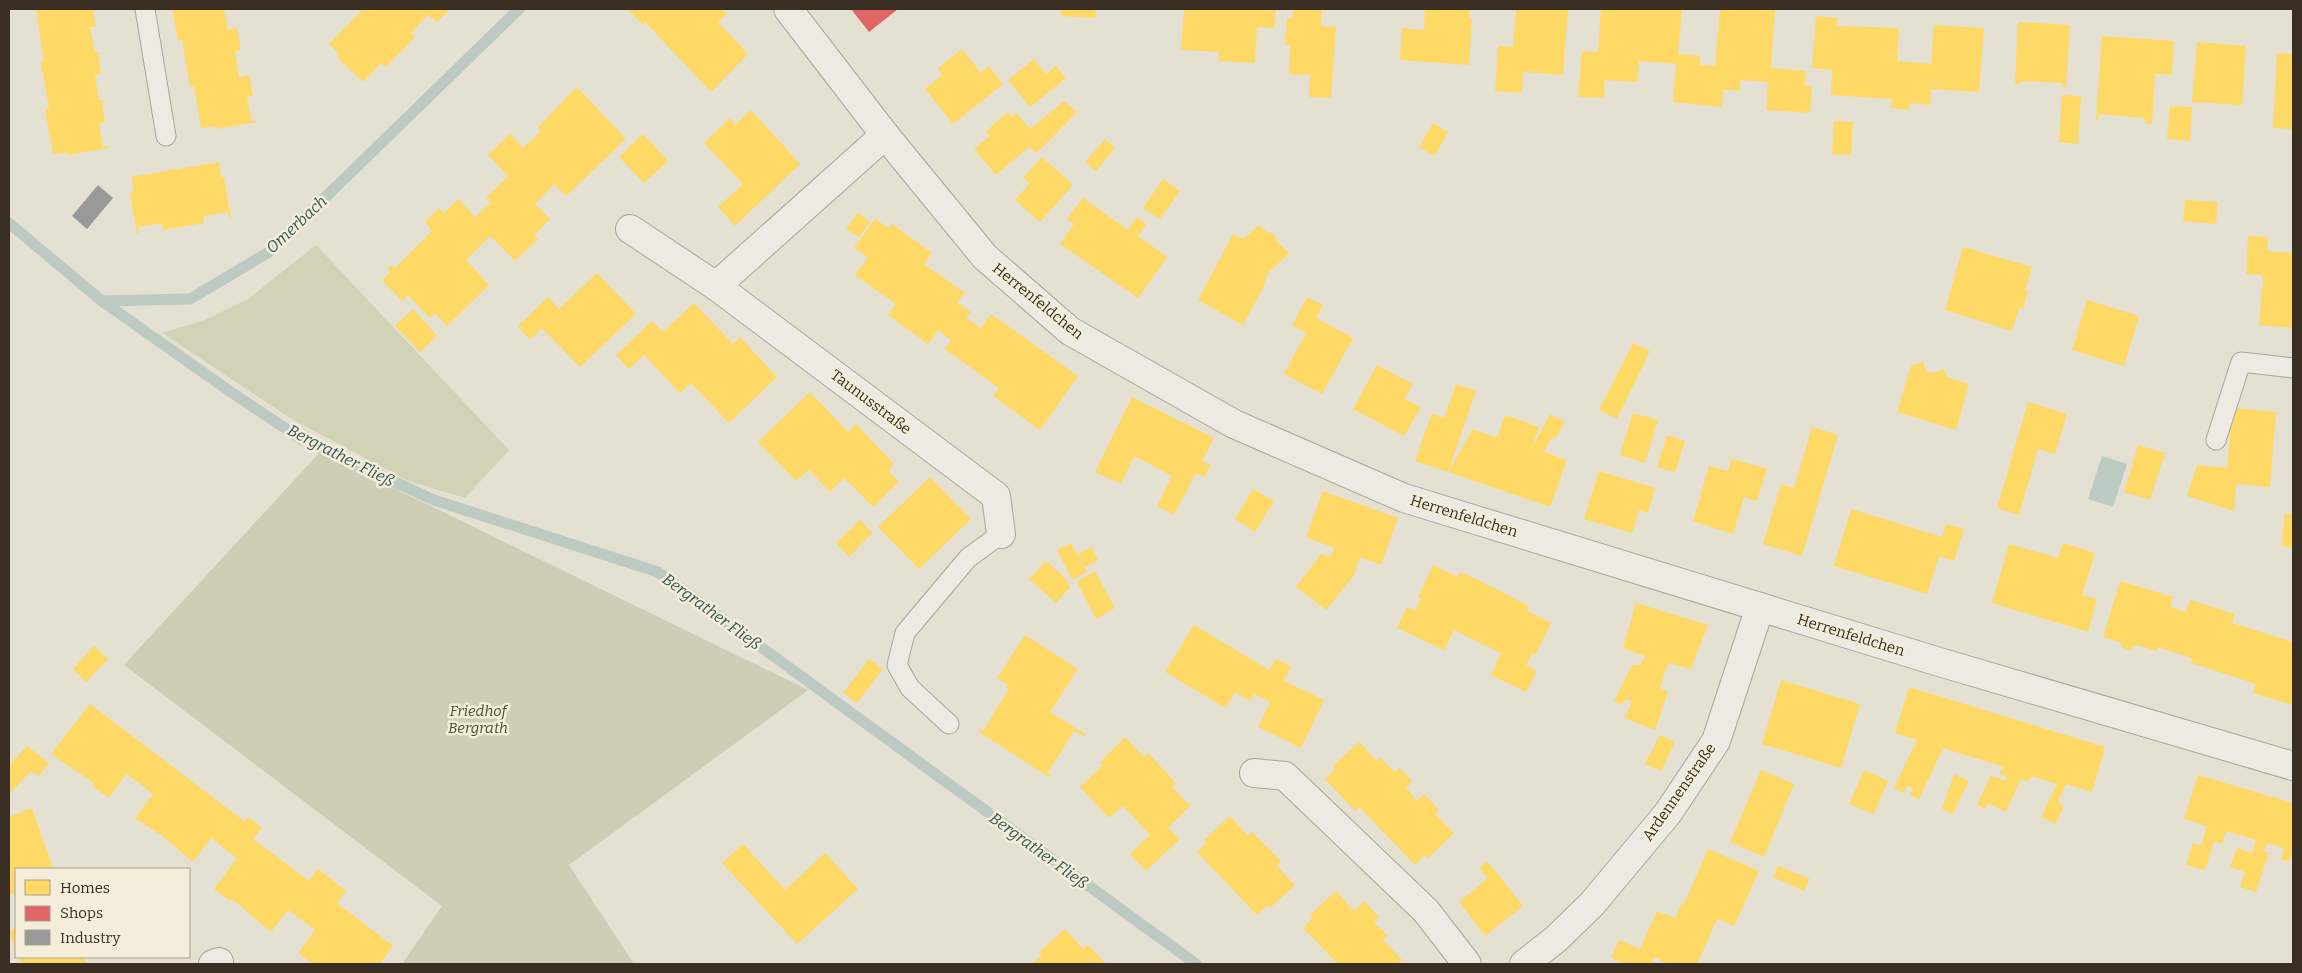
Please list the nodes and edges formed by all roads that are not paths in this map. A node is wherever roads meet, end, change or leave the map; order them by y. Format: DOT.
graph roads {
  1 [pos="145,9"];
  2 [pos="788,9"];
  3 [pos="885,135"];
  4 [pos="166,136"];
  5 [pos="630,230"];
  6 [pos="716,286"];
  7 [pos="2293,368"];
  8 [pos="2216,440"];
  9 [pos="1002,534"];
  10 [pos="1760,608"];
  11 [pos="949,724"];
  12 [pos="2293,766"];
  13 [pos="1254,773"];
  14 [pos="1467,964"];
  15 [pos="1524,964"];
  1 -- 4 [label="lane"];
  2 -- 3 [label="street, Herrenfeldchen"];
  3 -- 6 [label="street"];
  3 -- 10 [label="street, Herrenfeldchen"];
  5 -- 6 [label="street, Taunusstraße"];
  6 -- 9 [label="street, Taunusstraße"];
  7 -- 8 [label="lane"];
  9 -- 11 [label="lane"];
  10 -- 12 [label="street, Herrenfeldchen"];
  10 -- 15 [label="street, Ardennenstraße"];
  13 -- 14 [label="street"];
}
